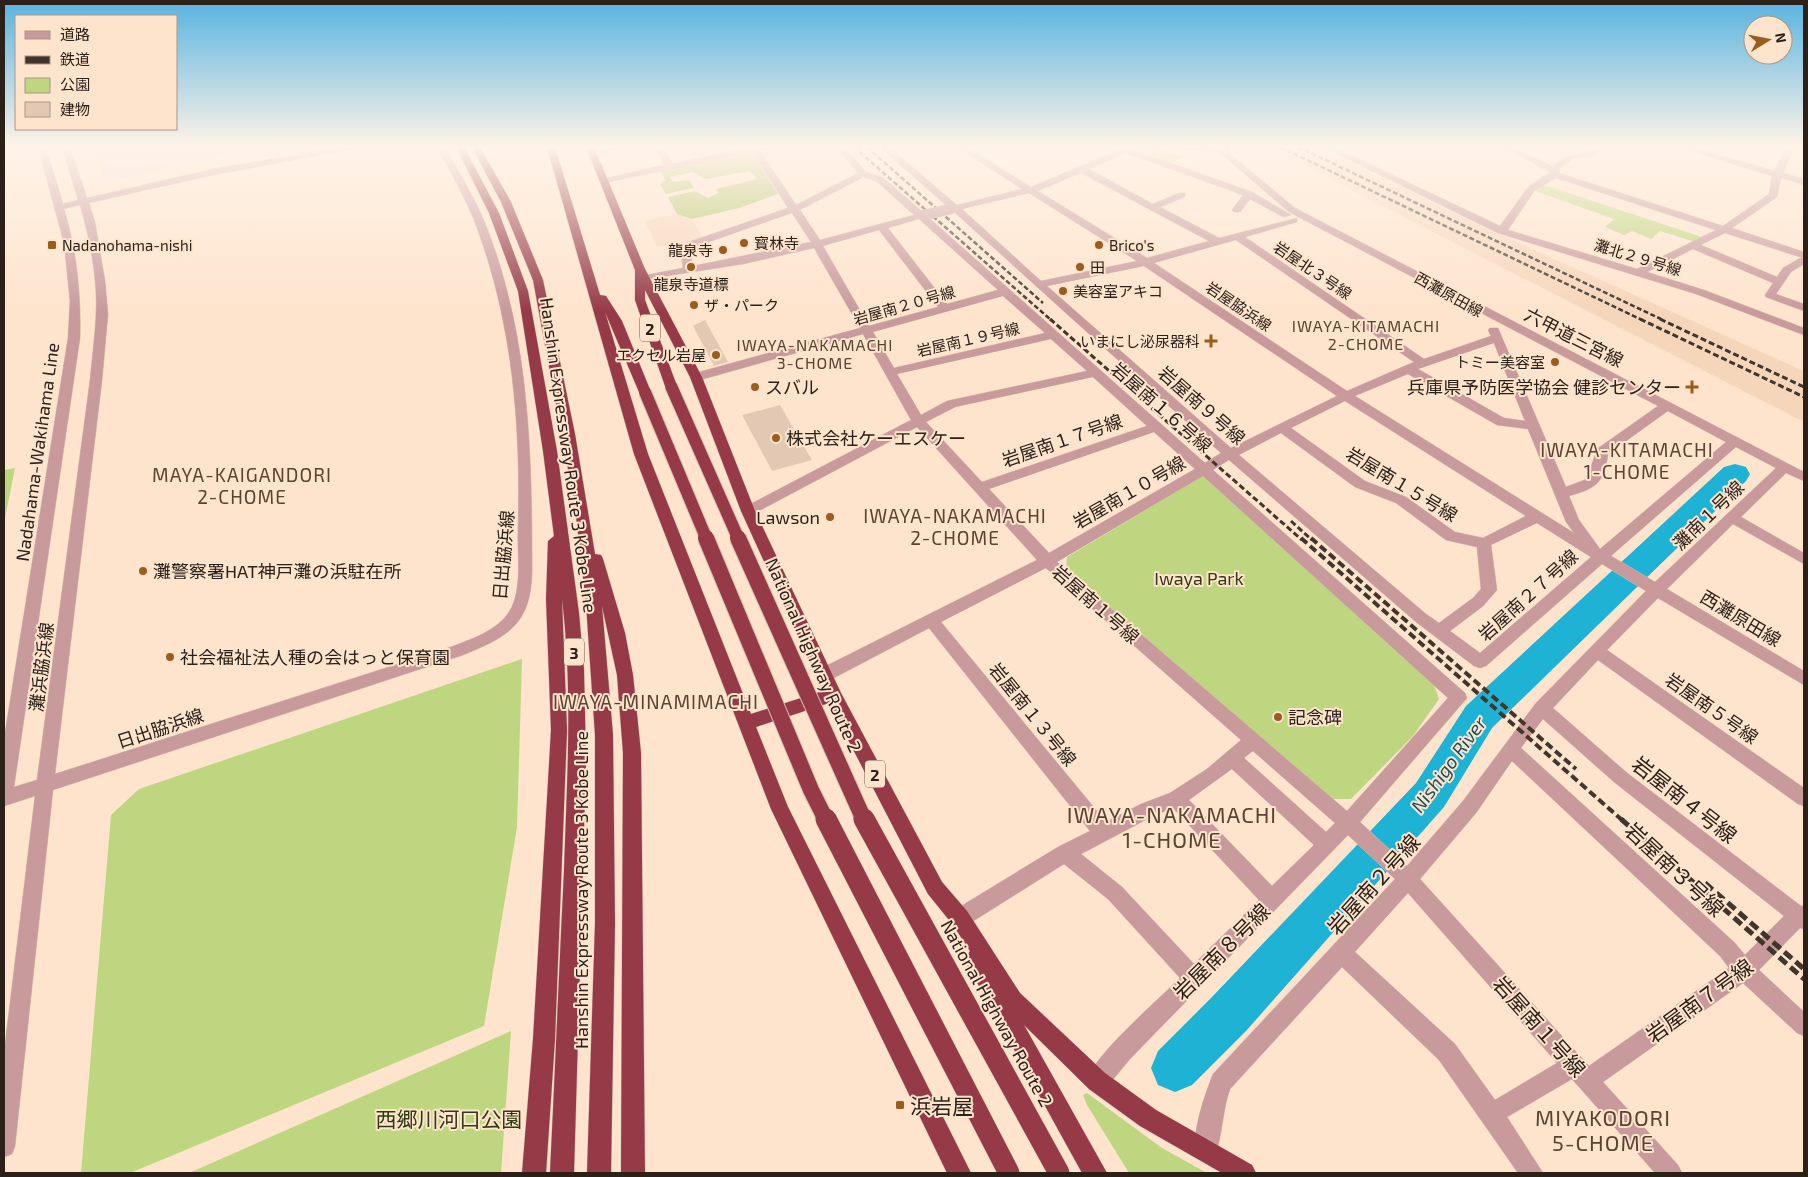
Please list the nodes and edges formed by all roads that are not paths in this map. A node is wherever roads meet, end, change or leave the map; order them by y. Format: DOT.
graph roads {
  1 [pos="67,202"];
  2 [pos="83,202"];
  3 [pos="469,202"];
  4 [pos="488,202"];
  5 [pos="506,202"];
  6 [pos="567,202"];
  7 [pos="612,202"];
  8 [pos="789,202"];
  9 [pos="813,202"];
  10 [pos="907,202"];
  11 [pos="946,202"];
  12 [pos="979,202"];
  13 [pos="1048,202"];
  14 [pos="1142,202"];
  15 [pos="1165,202"];
  16 [pos="1243,202"];
  17 [pos="1263,202"];
  18 [pos="1282,202"];
  19 [pos="1441,202"];
  20 [pos="1522,202"];
  21 [pos="1646,202"];
  22 [pos="1764,202"];
  23 [pos="59,204"];
  24 [pos="1152,207"];
  25 [pos="953,208"];
  26 [pos="794,210"];
  27 [pos="1237,210"];
  28 [pos="923,215"];
  29 [pos="1294,220"];
  30 [pos="881,226"];
  31 [pos="1726,228"];
  32 [pos="1502,231"];
  33 [pos="1236,236"];
  34 [pos="1218,242"];
  35 [pos="816,244"];
  36 [pos="1692,245"];
  37 [pos="1804,255"];
  38 [pos="1804,260"];
  39 [pos="1146,262"];
  40 [pos="689,271"];
  41 [pos="1639,272"];
  42 [pos="642,274"];
  43 [pos="590,279"];
  44 [pos="1778,281"];
  45 [pos="1039,285"];
  46 [pos="1004,292"];
  47 [pos="1804,308"];
  48 [pos="945,309"];
  49 [pos="1489,318"];
  50 [pos="866,332"];
  51 [pos="1804,332"];
  52 [pos="1053,335"];
  53 [pos="1497,338"];
  54 [pos="1423,363"];
  55 [pos="1409,369"];
  56 [pos="890,372"];
  57 [pos="1096,373"];
  58 [pos="696,377"];
  59 [pos="1346,396"];
  60 [pos="1668,405"];
  61 [pos="919,422"];
  62 [pos="1534,426"];
  63 [pos="1157,427"];
  64 [pos="1282,428"];
  65 [pos="1736,440"];
  66 [pos="1230,454"];
  67 [pos="1786,467"];
  68 [pos="1205,469"];
  69 [pos="1804,477"];
  70 [pos="979,488"];
  71 [pos="1561,492"];
  72 [pos="557,499"];
  73 [pos="582,506"];
  74 [pos="748,511"];
  75 [pos="1538,516"];
  76 [pos="1731,518"];
  77 [pos="1484,543"];
  78 [pos="1600,556"];
  79 [pos="1804,559"];
  80 [pos="1047,561"];
  81 [pos="1657,591"];
  82 [pos="931,620"];
  83 [pos="1438,631"];
  84 [pos="1597,651"];
  85 [pos="1480,662"];
  86 [pos="824,675"];
  87 [pos="1804,679"];
  88 [pos="833,695"];
  89 [pos="1459,698"];
  90 [pos="1542,708"];
  91 [pos="746,723"];
  92 [pos="1253,740"];
  93 [pos="1510,749"];
  94 [pos="1232,758"];
  95 [pos="45,785"];
  96 [pos="4,793"];
  97 [pos="4,798"];
  98 [pos="1804,798"];
  99 [pos="1176,799"];
  100 [pos="1348,823"];
  101 [pos="1103,833"];
  102 [pos="1327,845"];
  103 [pos="1065,853"];
  104 [pos="1408,880"];
  105 [pos="935,888"];
  106 [pos="1272,900"];
  107 [pos="1803,917"];
  108 [pos="960,918"];
  109 [pos="1341,953"];
  110 [pos="1744,970"];
  111 [pos="1194,979"];
  112 [pos="1804,1026"];
  113 [pos="1581,1072"];
  114 [pos="1097,1082"];
  115 [pos="1492,1114"];
  116 [pos="4,1146"];
  117 [pos="1206,1150"];
  118 [pos="534,1173"];
  119 [pos="562,1173"];
  120 [pos="599,1173"];
  121 [pos="633,1173"];
  122 [pos="958,1173"];
  123 [pos="1009,1173"];
  124 [pos="1060,1173"];
  125 [pos="1095,1173"];
  126 [pos="1244,1173"];
  127 [pos="1531,1173"];
  128 [pos="1670,1173"];
  1 -- 23 [label="street"];
  2 -- 95 [label="street, 灘浜脇浜線"];
  3 -- 95 [label="street, 日出脇浜線"];
  4 -- 72 [label="highway, Hanshin Expressway Route 3 Kobe Line / 3"];
  5 -- 73 [label="highway, Hanshin Expressway Route 3 Kobe Line / 3"];
  6 -- 43 [label="highway, 2"];
  7 -- 42 [label="highway, National Highway Route 2 / 2"];
  8 -- 26 [label="street, 岩屋南１号線"];
  9 -- 26 [label="street"];
  10 -- 28 [label="street, 岩屋南１６号線"];
  11 -- 25 [label="street, 岩屋南９号線"];
  12 -- 25 [label="street"];
  13 -- 39 [label="street, 岩屋脇浜線"];
  14 -- 24 [label="street"];
  15 -- 24 [label="street"];
  16 -- 27 [label="street"];
  17 -- 29 [label="street"];
  18 -- 49 [label="street, 西灘原田線"];
  19 -- 32 [label="street, 灘北２９号線"];
  20 -- 32 [label="street"];
  21 -- 31 [label="street"];
  22 -- 31 [label="street"];
  23 -- 96 [label="street, Nadahama-Wakihama Line"];
  24 -- 34 [label="street"];
  25 -- 28 [label="street, bridge"];
  25 -- 45 [label="street, 岩屋南９号線"];
  26 -- 35 [label="street, 岩屋南１号線"];
  26 -- 40 [label="street"];
  28 -- 30 [label="street"];
  28 -- 46 [label="street, 岩屋南１６号線"];
  29 -- 33 [label="street"];
  29 -- 49 [label="street"];
  30 -- 35 [label="street"];
  30 -- 48 [label="street"];
  31 -- 36 [label="street"];
  31 -- 37 [label="street"];
  32 -- 41 [label="street, 灘北２９号線"];
  33 -- 34 [label="street"];
  33 -- 54 [label="street, 岩屋北３号線"];
  34 -- 39 [label="street"];
  35 -- 40 [label="street"];
  35 -- 50 [label="street, 岩屋南１号線"];
  36 -- 41 [label="street"];
  36 -- 44 [label="street"];
  38 -- 44 [label="street"];
  39 -- 45 [label="street"];
  39 -- 59 [label="street, 岩屋脇浜線"];
  40 -- 42 [label="street"];
  41 -- 51 [label="street, 灘北２９号線"];
  42 -- 58 [label="highway, National Highway Route 2 / 2"];
  42 -- 124 [label="highway, National Highway Route 2 / 2, bridge"];
  43 -- 91 [label="highway, 2"];
  43 -- 123 [label="highway, 2, bridge"];
  44 -- 47 [label="street"];
  45 -- 66 [label="street, 岩屋南９号線"];
  46 -- 48 [label="street, 岩屋南２０号線"];
  46 -- 52 [label="street, 岩屋南１６号線"];
  48 -- 50 [label="street, 岩屋南２０号線"];
  49 -- 53 [label="street, 西灘原田線"];
  49 -- 60 [label="street, 六甲道三宮線"];
  50 -- 56 [label="street, 岩屋南１号線"];
  50 -- 58 [label="street, 岩屋南２０号線"];
  52 -- 56 [label="street, 岩屋南１９号線"];
  52 -- 57 [label="street, 岩屋南１６号線"];
  53 -- 54 [label="street, 岩屋南１０号線"];
  53 -- 62 [label="street, 西灘原田線"];
  54 -- 55 [label="street, 岩屋南１０号線"];
  55 -- 59 [label="street, 岩屋南１０号線"];
  55 -- 62 [label="street"];
  56 -- 61 [label="street, 岩屋南１号線"];
  57 -- 61 [label="street"];
  57 -- 63 [label="street, 岩屋南１６号線"];
  58 -- 74 [label="highway, National Highway Route 2 / 2"];
  59 -- 64 [label="street, 岩屋南１０号線"];
  59 -- 75 [label="street, 岩屋脇浜線"];
  60 -- 65 [label="street, 六甲道三宮線"];
  60 -- 71 [label="street"];
  61 -- 70 [label="street, 岩屋南１号線"];
  61 -- 74 [label="street"];
  62 -- 71 [label="street, 西灘原田線"];
  63 -- 68 [label="street, 岩屋南１６号線"];
  63 -- 70 [label="street, 岩屋南１７号線"];
  64 -- 66 [label="street, 岩屋南１０号線"];
  64 -- 77 [label="street, 岩屋南１５号線"];
  65 -- 67 [label="street, 六甲道三宮線"];
  65 -- 78 [label="street, 岩屋南２７号線"];
  66 -- 68 [label="street, 岩屋南１０号線"];
  66 -- 83 [label="street, 岩屋南９号線"];
  67 -- 69 [label="street, 六甲道三宮線"];
  67 -- 76 [label="street, 灘南１号線"];
  68 -- 80 [label="street, 岩屋南１０号線"];
  68 -- 89 [label="street, 岩屋南１６号線"];
  70 -- 80 [label="street, 岩屋南１号線"];
  71 -- 78 [label="street, 西灘原田線"];
  72 -- 118 [label="highway"];
  72 -- 119 [label="highway, Hanshin Expressway Route 3 Kobe Line / 3"];
  73 -- 120 [label="highway, Hanshin Expressway Route 3 Kobe Line / 3"];
  73 -- 121 [label="highway"];
  74 -- 86 [label="highway, National Highway Route 2 / 2"];
  75 -- 77 [label="street"];
  75 -- 78 [label="street, 岩屋脇浜線"];
  76 -- 79 [label="street"];
  76 -- 81 [label="street, 灘南１号線"];
  77 -- 83 [label="street"];
  78 -- 81 [label="street, 西灘原田線"];
  78 -- 85 [label="street, 岩屋南２７号線"];
  80 -- 82 [label="street, 岩屋南１０号線"];
  80 -- 92 [label="street, 岩屋南１号線"];
  81 -- 84 [label="street, 岩屋南２号線"];
  81 -- 87 [label="street, 西灘原田線"];
  82 -- 86 [label="street, 岩屋南１０号線"];
  82 -- 101 [label="street, 岩屋南１３号線"];
  83 -- 85 [label="street, 岩屋南９号線"];
  84 -- 90 [label="street, 岩屋南２号線"];
  84 -- 98 [label="street, 岩屋南５号線"];
  86 -- 88 [label="highway, National Highway Route 2 / 2"];
  88 -- 91 [label="highway"];
  88 -- 105 [label="highway, National Highway Route 2 / 2"];
  89 -- 100 [label="street, 岩屋南８号線"];
  90 -- 93 [label="street, 岩屋南２号線"];
  90 -- 107 [label="street, 岩屋南４号線"];
  91 -- 122 [label="highway, 2"];
  92 -- 94 [label="street"];
  92 -- 100 [label="street, 岩屋南１号線"];
  93 -- 104 [label="street, 岩屋南２号線"];
  93 -- 110 [label="street, 岩屋南３号線"];
  94 -- 99 [label="street"];
  94 -- 102 [label="street"];
  95 -- 97 [label="street, 日出脇浜線"];
  95 -- 116 [label="street, 灘浜脇浜線"];
  99 -- 101 [label="street"];
  99 -- 106 [label="street"];
  100 -- 102 [label="street, 岩屋南８号線"];
  100 -- 104 [label="street, 岩屋南１号線"];
  101 -- 103 [label="street"];
  102 -- 106 [label="street, 岩屋南８号線"];
  103 -- 108 [label="street"];
  103 -- 111 [label="street"];
  104 -- 109 [label="street, 岩屋南２号線"];
  104 -- 113 [label="street, 岩屋南１号線"];
  105 -- 108 [label="highway, National Highway Route 2 / 2"];
  105 -- 125 [label="highway, National Highway Route 2 / 2"];
  106 -- 111 [label="street, 岩屋南８号線"];
  107 -- 110 [label="street, 岩屋南７号線"];
  108 -- 114 [label="highway, National Highway Route 2 / 2"];
  109 -- 115 [label="street"];
  109 -- 117 [label="street, 岩屋南２号線"];
  110 -- 112 [label="street, 岩屋南３号線"];
  110 -- 113 [label="street, 岩屋南７号線"];
  111 -- 114 [label="street, 岩屋南８号線"];
  113 -- 115 [label="street, 岩屋南７号線"];
  113 -- 128 [label="street, 岩屋南１号線"];
  114 -- 117 [label="highway, National Highway Route 2 / 2"];
  115 -- 127 [label="street"];
  117 -- 126 [label="highway, National Highway Route 2 / 2"];
}
